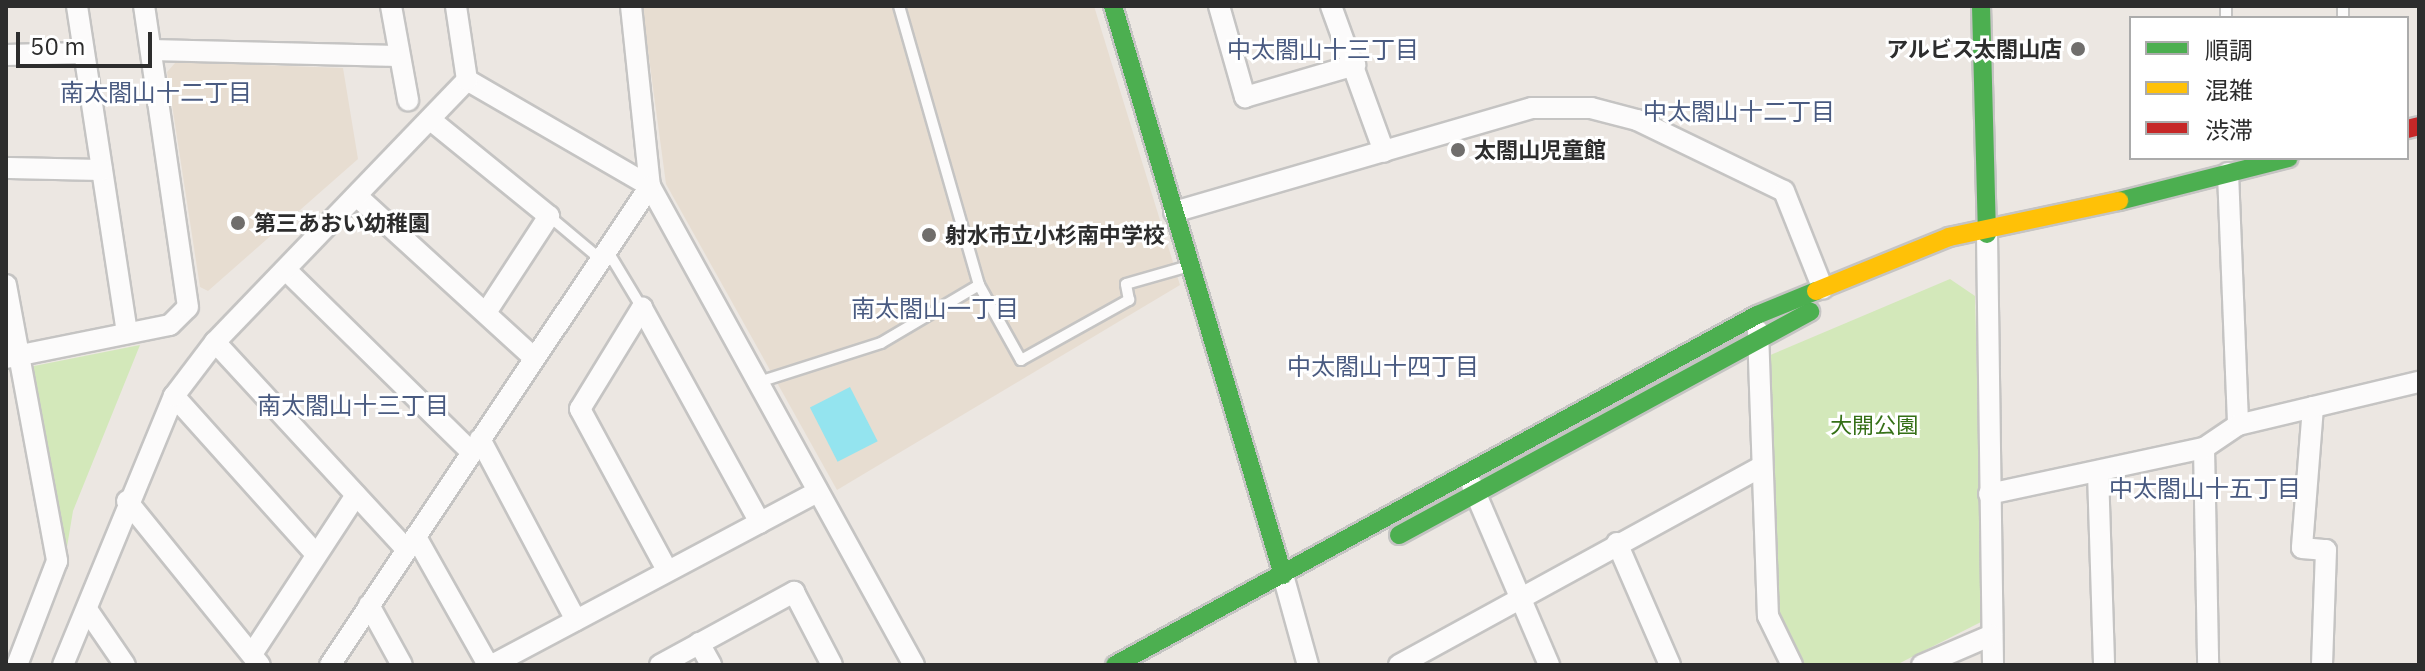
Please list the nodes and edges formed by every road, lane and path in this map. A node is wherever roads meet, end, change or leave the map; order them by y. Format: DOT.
graph roads {
  1 [pos="77,6"];
  2 [pos="144,6"];
  3 [pos="391,6"];
  4 [pos="456,6"];
  5 [pos="631,6"];
  6 [pos="899,6"];
  7 [pos="1113,6"];
  8 [pos="1219,6"];
  9 [pos="1331,6"];
  10 [pos="1981,6"];
  11 [pos="151,50"];
  12 [pos="83,53"];
  13 [pos="6,55"];
  14 [pos="398,56"];
  15 [pos="1355,65"];
  16 [pos="467,80"];
  17 [pos="408,100"];
  18 [pos="432,121"];
  19 [pos="1384,152"];
  20 [pos="2272,160"];
  21 [pos="2228,165"];
  22 [pos="6,168"];
  23 [pos="102,170"];
  24 [pos="650,186"];
  25 [pos="359,198"];
  26 [pos="1174,212"];
  27 [pos="549,216"];
  28 [pos="1987,234"];
  29 [pos="604,254"];
  30 [pos="1191,265"];
  31 [pos="286,270"];
  32 [pos="6,285"];
  33 [pos="979,285"];
  34 [pos="1823,289"];
  35 [pos="642,308"];
  36 [pos="487,311"];
  37 [pos="1757,315"];
  38 [pos="127,333"];
  39 [pos="1758,340"];
  40 [pos="215,342"];
  41 [pos="10,358"];
  42 [pos="534,358"];
  43 [pos="759,382"];
  44 [pos="2419,382"];
  45 [pos="174,396"];
  46 [pos="2313,407"];
  47 [pos="2238,425"];
  48 [pos="476,446"];
  49 [pos="2204,448"];
  50 [pos="1761,467"];
  51 [pos="2098,472"];
  52 [pos="1468,473"];
  53 [pos="816,493"];
  54 [pos="1476,493"];
  55 [pos="1989,494"];
  56 [pos="356,495"];
  57 [pos="127,501"];
  58 [pos="760,523"];
  59 [pos="411,543"];
  60 [pos="1617,543"];
  61 [pos="316,554"];
  62 [pos="667,570"];
  63 [pos="1283,575"];
  64 [pos="1285,596"];
  65 [pos="1521,596"];
  66 [pos="369,605"];
  67 [pos="88,611"];
  68 [pos="576,620"];
  69 [pos="1992,635"];
  70 [pos="699,643"];
  71 [pos="1424,659"];
  72 [pos="256,660"];
  73 [pos="17,665"];
  74 [pos="63,665"];
  75 [pos="125,665"];
  76 [pos="330,665"];
  77 [pos="402,665"];
  78 [pos="490,665"];
  79 [pos="660,665"];
  80 [pos="711,665"];
  81 [pos="832,665"];
  82 [pos="914,665"];
  83 [pos="1115,665"];
  84 [pos="1158,665"];
  85 [pos="1308,665"];
  86 [pos="1399,665"];
  87 [pos="1549,665"];
  88 [pos="1670,665"];
  89 [pos="1792,665"];
  90 [pos="1922,665"];
  91 [pos="1993,665"];
  92 [pos="2104,665"];
  93 [pos="2208,665"];
  94 [pos="2322,665"];
  1 -- 12 [label="street"];
  2 -- 11 [label="street"];
  3 -- 14 [label="street"];
  4 -- 16 [label="street"];
  5 -- 24 [label="street"];
  6 -- 33 [label="lane"];
  7 -- 26 [label="street"];
  8 -- 15 [label="street"];
  9 -- 15 [label="street"];
  10 -- 28 [label="street"];
  11 -- 14 [label="street"];
  11 -- 38 [label="street"];
  12 -- 13 [label="street"];
  12 -- 23 [label="street"];
  14 -- 17 [label="street"];
  15 -- 19 [label="street"];
  16 -- 18 [label="street"];
  16 -- 24 [label="street"];
  18 -- 25 [label="street"];
  18 -- 27 [label="street"];
  19 -- 26 [label="street"];
  19 -- 34 [label="street"];
  20 -- 21 [label="street"];
  21 -- 28 [label="street"];
  21 -- 47 [label="street"];
  22 -- 23 [label="street"];
  23 -- 38 [label="street"];
  24 -- 29 [label="street"];
  24 -- 43 [label="street"];
  25 -- 31 [label="street"];
  25 -- 36 [label="street"];
  26 -- 30 [label="street"];
  27 -- 29 [label="lane"];
  27 -- 36 [label="street"];
  28 -- 34 [label="street"];
  28 -- 39 [label="street"];
  28 -- 55 [label="street"];
  29 -- 35 [label="lane"];
  29 -- 42 [label="street"];
  30 -- 33 [label="lane"];
  30 -- 63 [label="street"];
  31 -- 40 [label="street"];
  31 -- 48 [label="street"];
  32 -- 41 [label="street"];
  33 -- 43 [label="lane"];
  34 -- 37 [label="street"];
  35 -- 58 [label="street"];
  35 -- 62 [label="street"];
  36 -- 42 [label="street"];
  37 -- 39 [label="street"];
  37 -- 52 [label="street"];
  38 -- 41 [label="street"];
  39 -- 50 [label="street"];
  39 -- 54 [label="street"];
  40 -- 45 [label="street"];
  40 -- 56 [label="street"];
  41 -- 73 [label="street"];
  42 -- 48 [label="street"];
  43 -- 53 [label="street"];
  44 -- 46 [label="street"];
  45 -- 57 [label="street"];
  45 -- 61 [label="street"];
  46 -- 47 [label="street"];
  46 -- 94 [label="street"];
  47 -- 49 [label="street"];
  48 -- 59 [label="street"];
  48 -- 68 [label="street"];
  49 -- 51 [label="street"];
  49 -- 93 [label="street"];
  50 -- 60 [label="street"];
  50 -- 89 [label="street"];
  51 -- 55 [label="street"];
  51 -- 92 [label="street"];
  52 -- 54 [label="street"];
  52 -- 63 [label="street"];
  53 -- 58 [label="street"];
  53 -- 82 [label="street"];
  54 -- 64 [label="street"];
  54 -- 65 [label="street"];
  55 -- 69 [label="street"];
  56 -- 59 [label="street"];
  56 -- 61 [label="street"];
  57 -- 67 [label="street"];
  57 -- 72 [label="street"];
  58 -- 62 [label="street"];
  59 -- 66 [label="street"];
  59 -- 78 [label="street"];
  60 -- 65 [label="street"];
  60 -- 88 [label="street"];
  61 -- 72 [label="street"];
  62 -- 68 [label="street"];
  63 -- 64 [label="street"];
  63 -- 83 [label="street"];
  64 -- 84 [label="street"];
  64 -- 85 [label="street"];
  65 -- 71 [label="street"];
  65 -- 87 [label="street"];
  66 -- 76 [label="street"];
  66 -- 77 [label="street"];
  67 -- 74 [label="street"];
  67 -- 75 [label="street"];
  68 -- 78 [label="street"];
  69 -- 90 [label="street"];
  69 -- 91 [label="street"];
  70 -- 79 [label="street"];
  70 -- 80 [label="street"];
  70 -- 81 [label="street"];
  71 -- 86 [label="street"];
}
